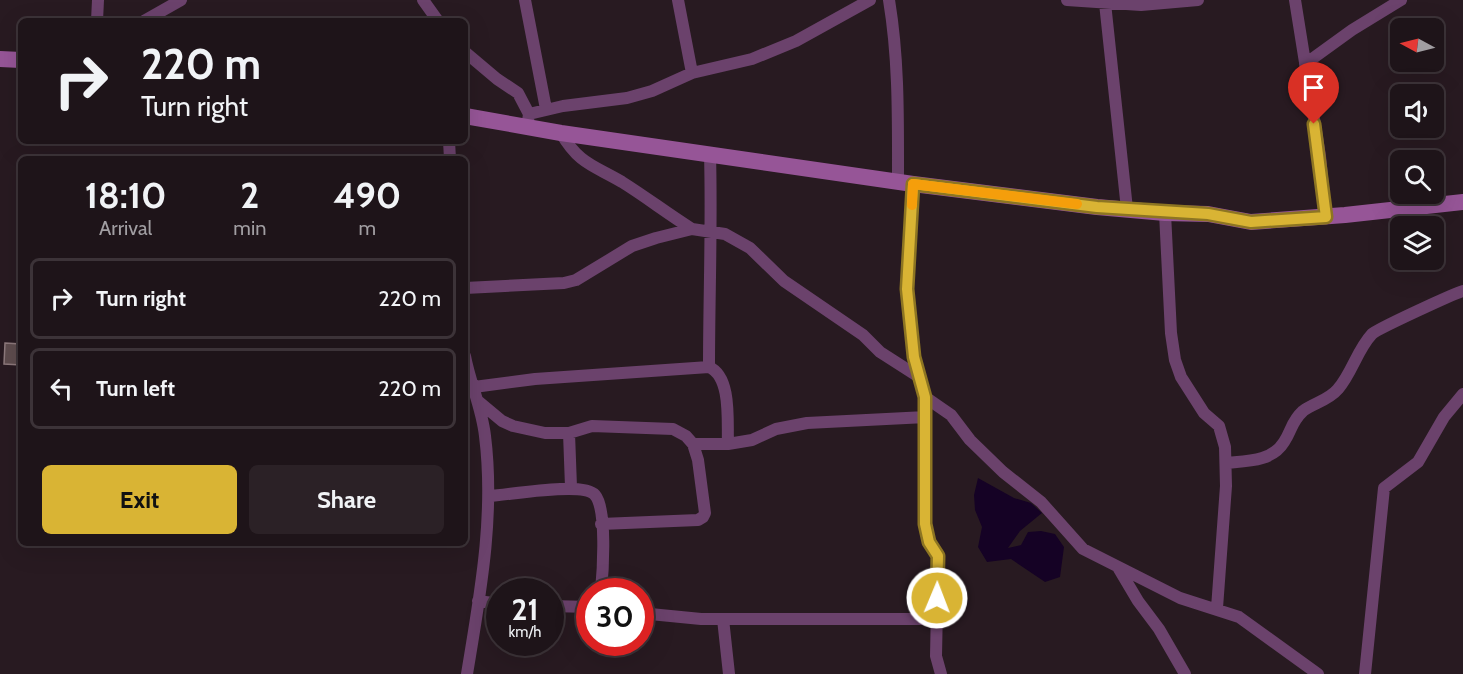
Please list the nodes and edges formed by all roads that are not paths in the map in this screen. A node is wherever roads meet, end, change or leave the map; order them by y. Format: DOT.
graph roads {
  1 [pos="98,0"];
  2 [pos="182,0"];
  3 [pos="423,0"];
  4 [pos="525,0"];
  5 [pos="678,0"];
  6 [pos="870,0"];
  7 [pos="889,0"];
  8 [pos="1067,0"];
  9 [pos="1198,0"];
  10 [pos="1295,0"];
  11 [pos="1401,0"];
  12 [pos="1106,3"];
  13 [pos="98,18"];
  14 [pos="149,18"];
  15 [pos="436,18"];
  16 [pos="468,55"];
  17 [pos="0,59"];
  18 [pos="18,60"];
  19 [pos="1305,64"];
  20 [pos="692,73"];
  21 [pos="546,109"];
  22 [pos="468,116"];
  23 [pos="528,121"];
  24 [pos="561,133"];
  25 [pos="710,154"];
  26 [pos="906,183"];
  27 [pos="1463,202"];
  28 [pos="1127,209"];
  29 [pos="1165,213"];
  30 [pos="1326,217"];
  31 [pos="692,229"];
  32 [pos="712,231"];
  33 [pos="468,288"];
  34 [pos="1463,291"];
  35 [pos="468,366"];
  36 [pos="710,367"];
  37 [pos="919,377"];
  38 [pos="474,387"];
  39 [pos="1463,394"];
  40 [pos="925,397"];
  41 [pos="478,401"];
  42 [pos="926,417"];
  43 [pos="569,433"];
  44 [pos="693,444"];
  45 [pos="728,444"];
  46 [pos="1226,463"];
  47 [pos="571,488"];
  48 [pos="490,496"];
  49 [pos="601,524"];
  50 [pos="1119,568"];
  51 [pos="602,578"];
  52 [pos="478,601"];
  53 [pos="486,602"];
  54 [pos="1216,608"];
  55 [pos="654,614"];
  56 [pos="723,619"];
  57 [pos="937,619"];
  58 [pos="1186,672"];
  59 [pos="467,674"];
  60 [pos="729,674"];
  61 [pos="941,674"];
  62 [pos="1318,674"];
  63 [pos="1365,674"];
  1 -- 13 [label="street"];
  2 -- 14 [label="street"];
  3 -- 15 [label="street"];
  4 -- 21 [label="street"];
  5 -- 20 [label="street"];
  6 -- 20 [label="street"];
  7 -- 26 [label="street"];
  8 -- 12 [label="street"];
  9 -- 12 [label="street"];
  10 -- 19 [label="street"];
  11 -- 19 [label="street"];
  12 -- 28 [label="street"];
  16 -- 23 [label="street"];
  17 -- 18 [label="street"];
  19 -- 30 [label="street"];
  20 -- 21 [label="street"];
  21 -- 23 [label="street"];
  22 -- 23 [label="street"];
  23 -- 24 [label="street"];
  24 -- 25 [label="street"];
  24 -- 31 [label="street"];
  25 -- 26 [label="street"];
  25 -- 32 [label="street"];
  26 -- 28 [label="street"];
  26 -- 37 [label="street"];
  27 -- 30 [label="street"];
  28 -- 29 [label="street"];
  29 -- 30 [label="street"];
  29 -- 46 [label="street"];
  31 -- 32 [label="street"];
  31 -- 33 [label="street"];
  32 -- 36 [label="street"];
  32 -- 37 [label="street"];
  34 -- 46 [label="street"];
  35 -- 38 [label="street"];
  36 -- 38 [label="street"];
  36 -- 45 [label="street"];
  37 -- 40 [label="street"];
  38 -- 41 [label="street"];
  39 -- 63 [label="street"];
  40 -- 42 [label="street"];
  40 -- 50 [label="street"];
  41 -- 43 [label="street"];
  41 -- 48 [label="street"];
  42 -- 45 [label="street"];
  42 -- 57 [label="street"];
  43 -- 44 [label="street"];
  43 -- 47 [label="street"];
  44 -- 45 [label="street"];
  44 -- 49 [label="street"];
  46 -- 54 [label="street"];
  47 -- 48 [label="street"];
  47 -- 49 [label="street"];
  48 -- 52 [label="street"];
  49 -- 51 [label="street"];
  50 -- 54 [label="street"];
  50 -- 58 [label="street"];
  52 -- 53 [label="street"];
  52 -- 59 [label="street"];
  54 -- 62 [label="street"];
  55 -- 56 [label="street"];
  56 -- 57 [label="street"];
  56 -- 60 [label="street"];
  57 -- 61 [label="street"];
}
